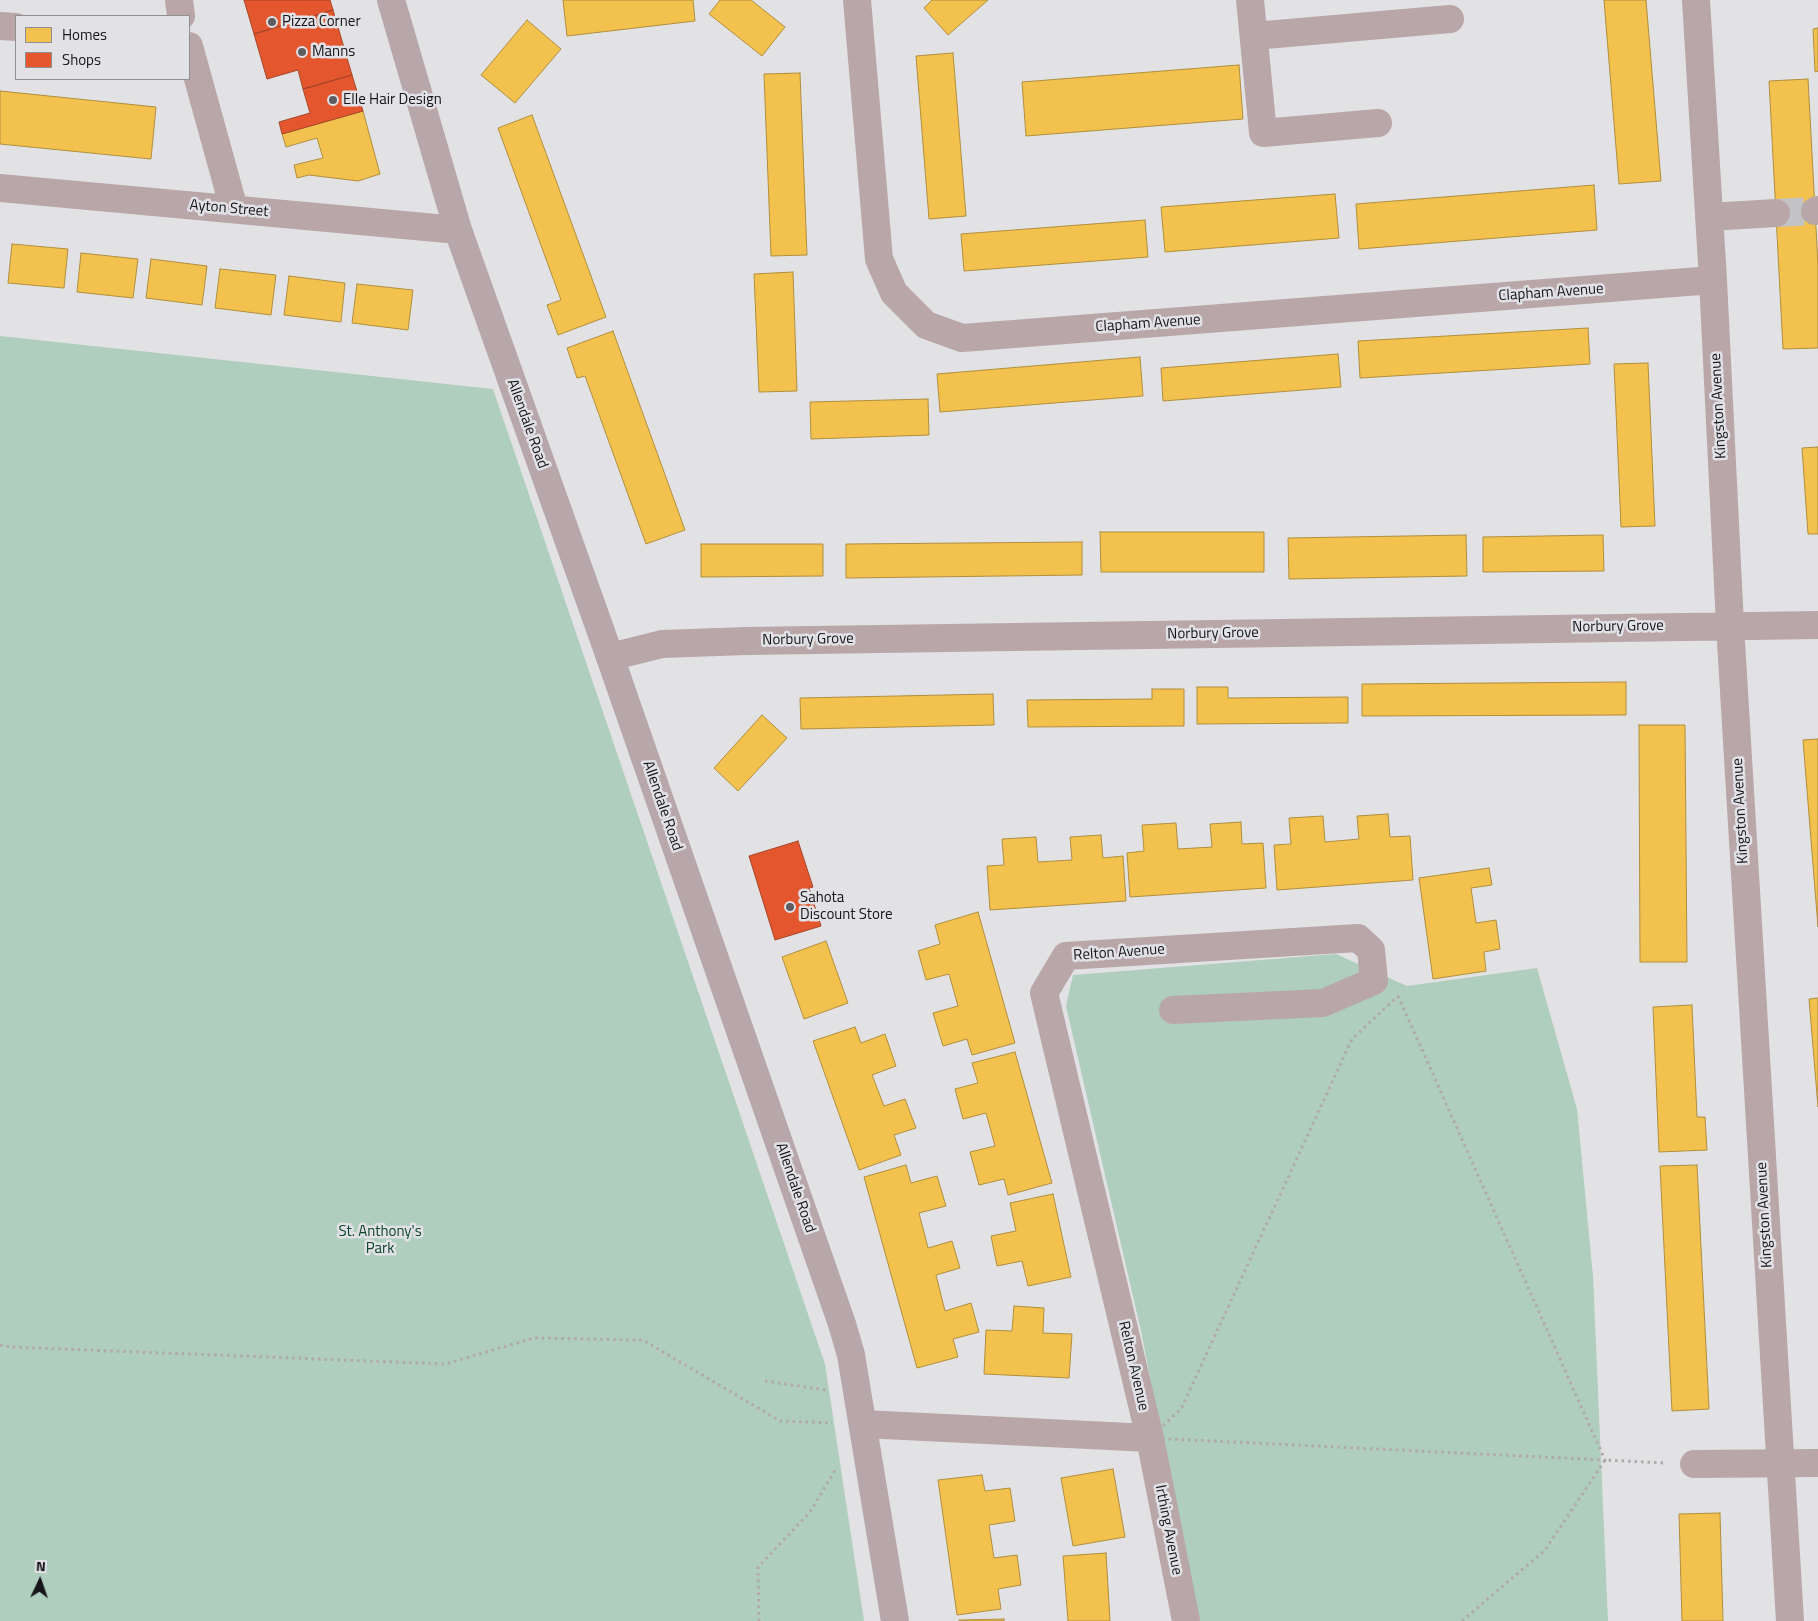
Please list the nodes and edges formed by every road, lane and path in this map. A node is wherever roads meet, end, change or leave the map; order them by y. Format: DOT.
graph roads {
  1 [pos="179,0"];
  2 [pos="391,0"];
  3 [pos="857,0"];
  4 [pos="1250,0"];
  5 [pos="1696,0"];
  6 [pos="181,15"];
  7 [pos="1450,19"];
  8 [pos="0,26"];
  9 [pos="15,27"];
  10 [pos="1254,36"];
  11 [pos="190,50"];
  12 [pos="1378,123"];
  13 [pos="0,188"];
  14 [pos="234,209"];
  15 [pos="1776,213"];
  16 [pos="1709,216"];
  17 [pos="458,230"];
  18 [pos="1713,280"];
  19 [pos="1730,625"];
  20 [pos="1818,625"];
  21 [pos="610,657"];
  22 [pos="1172,1010"];
  23 [pos="0,1345"];
  24 [pos="863,1424"];
  25 [pos="1150,1438"];
  26 [pos="1604,1460"];
  27 [pos="1780,1463"];
  28 [pos="1818,1463"];
  29 [pos="1694,1464"];
  30 [pos="759,1621"];
  31 [pos="895,1621"];
  32 [pos="1186,1621"];
  33 [pos="1462,1621"];
  34 [pos="1790,1621"];
  1 -- 6 [label="street"];
  2 -- 17 [label="main road, Allendale Road"];
  3 -- 18 [label="street, Clapham Avenue"];
  4 -- 10 [label="street"];
  5 -- 16 [label="street, Kingston Avenue"];
  7 -- 10 [label="street"];
  8 -- 9 [label="street"];
  10 -- 12 [label="street"];
  11 -- 14 [label="street"];
  13 -- 14 [label="street, Ayton Street"];
  14 -- 17 [label="street, Ayton Street"];
  15 -- 16 [label="street"];
  16 -- 18 [label="street, Kingston Avenue"];
  17 -- 21 [label="main road, Allendale Road"];
  18 -- 19 [label="street, Kingston Avenue"];
  19 -- 20 [label="street, Norbury Grove"];
  19 -- 21 [label="street, Norbury Grove"];
  19 -- 27 [label="street, Kingston Avenue"];
  21 -- 24 [label="main road, Allendale Road"];
  22 -- 25 [label="street, Relton Avenue"];
  23 -- 24 [label="path"];
  24 -- 25 [label="street"];
  24 -- 30 [label="path"];
  24 -- 31 [label="main road, Allendale Road"];
  25 -- 26 [label="path"];
  25 -- 26 [label="path"];
  25 -- 32 [label="street, Irthing Avenue"];
  26 -- 29 [label="path"];
  26 -- 33 [label="path"];
  27 -- 28 [label="street"];
  27 -- 29 [label="street"];
  27 -- 34 [label="street, Kingston Avenue"];
}
